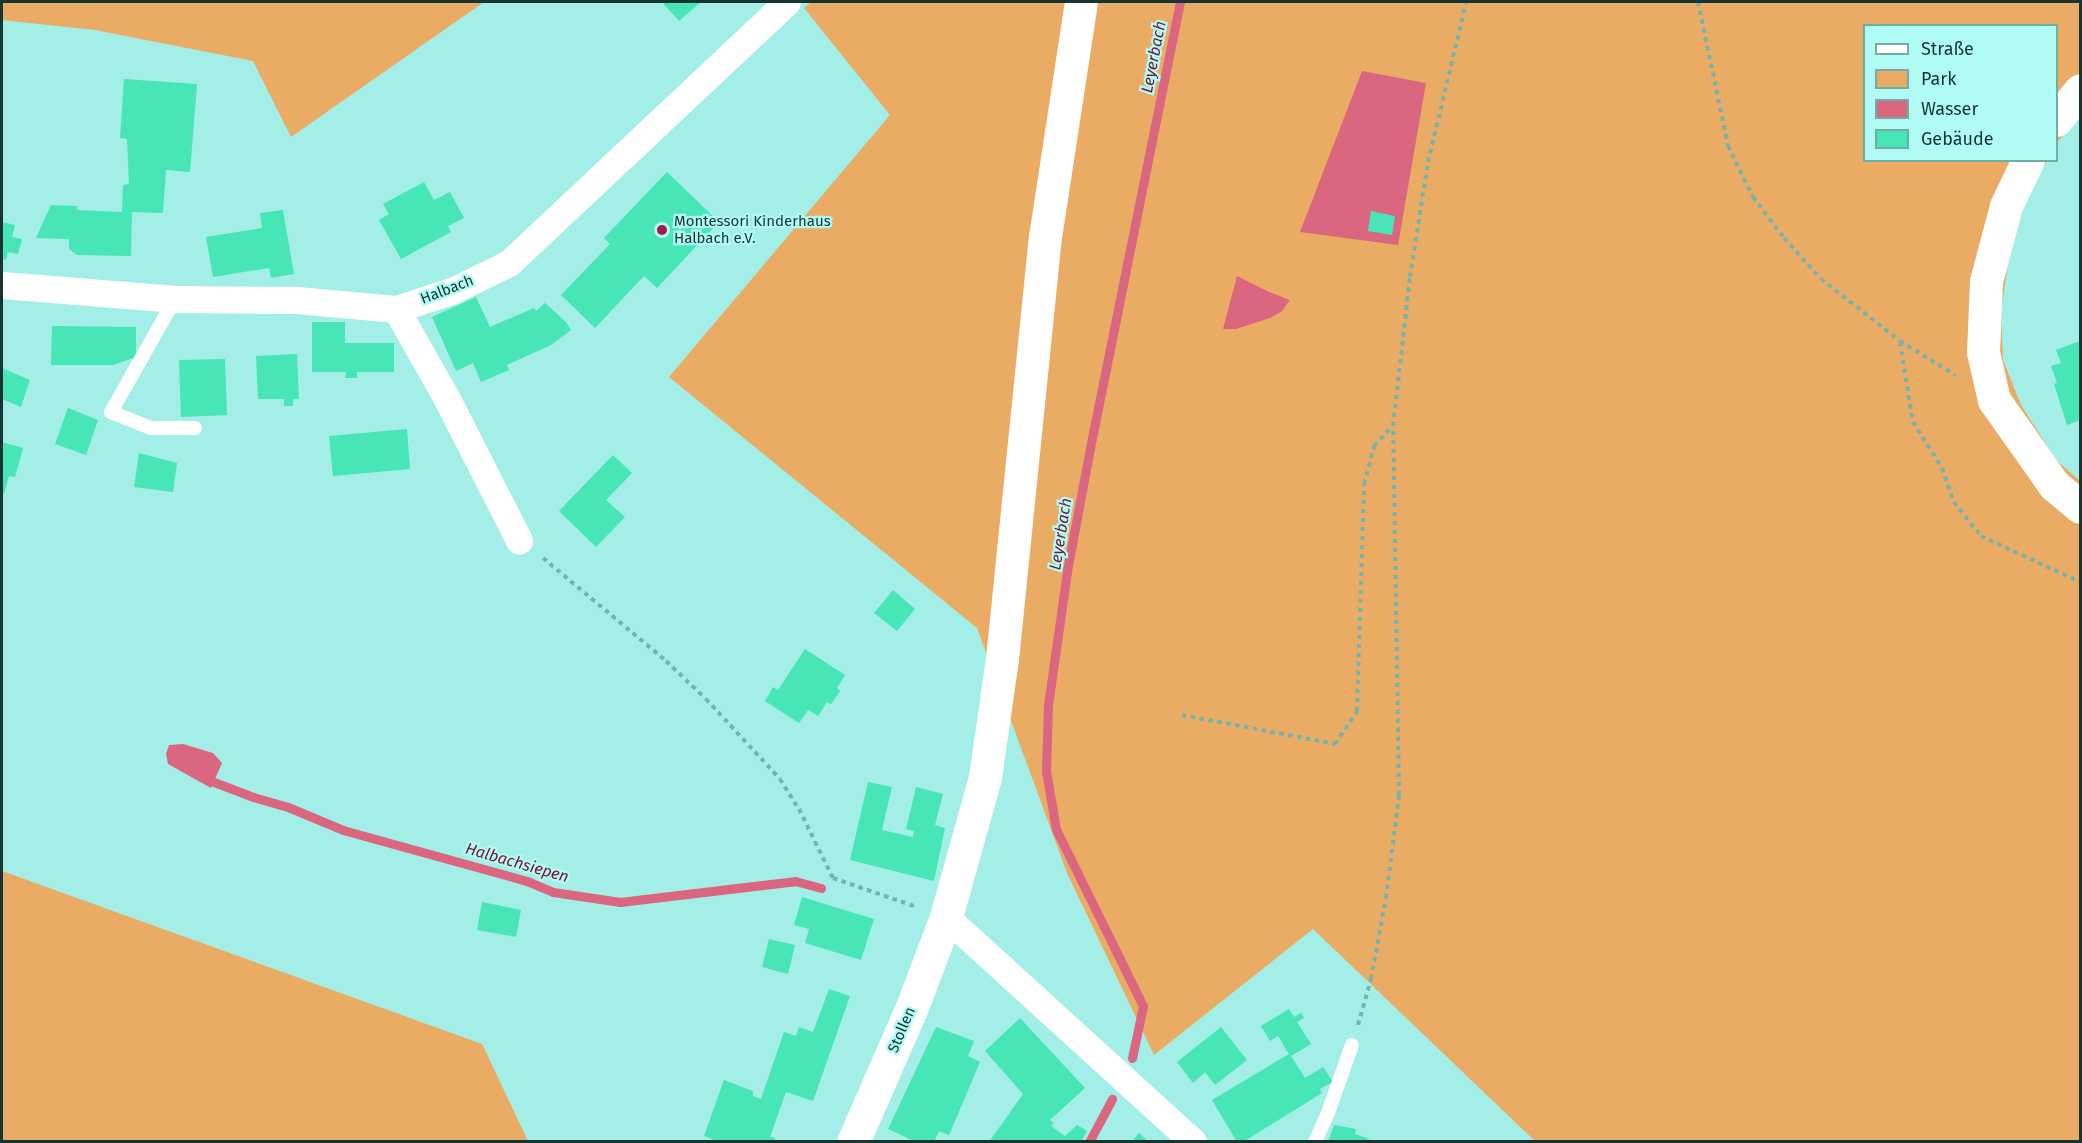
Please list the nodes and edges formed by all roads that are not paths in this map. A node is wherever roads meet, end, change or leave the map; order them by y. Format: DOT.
graph roads {
  1 [pos="787,2"];
  2 [pos="1081,2"];
  3 [pos="2080,90"];
  4 [pos="2058,118"];
  5 [pos="2027,162"];
  6 [pos="2,285"];
  7 [pos="175,299"];
  8 [pos="396,309"];
  9 [pos="195,428"];
  10 [pos="2080,507"];
  11 [pos="519,540"];
  12 [pos="946,917"];
  13 [pos="1352,1045"];
  14 [pos="853,1142"];
  15 [pos="1192,1142"];
  16 [pos="1315,1142"];
  1 -- 8 [label="street, Halbach"];
  2 -- 12 [label="main road, Stollen"];
  3 -- 4 [label="main road"];
  5 -- 10 [label="main road"];
  6 -- 7 [label="street, Halbach"];
  7 -- 8 [label="street, Halbach"];
  7 -- 9 [label="lane"];
  8 -- 11 [label="street"];
  12 -- 14 [label="main road, Stollen"];
  12 -- 15 [label="street"];
  13 -- 16 [label="lane"];
}
